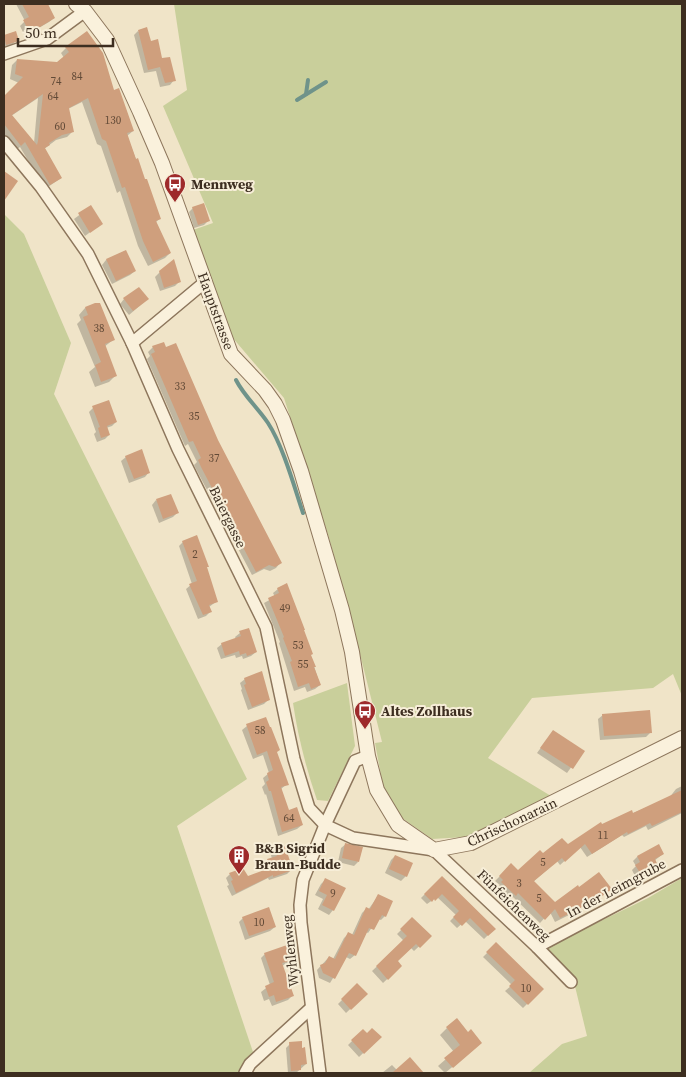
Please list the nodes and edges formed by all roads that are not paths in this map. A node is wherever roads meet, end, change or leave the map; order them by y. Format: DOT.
graph roads {
  1 [pos="80,8"];
  2 [pos="4,54"];
  3 [pos="4,142"];
  4 [pos="205,282"];
  5 [pos="132,343"];
  6 [pos="682,738"];
  7 [pos="370,762"];
  8 [pos="325,825"];
  9 [pos="434,850"];
  10 [pos="682,870"];
  11 [pos="537,947"];
  12 [pos="571,982"];
  13 [pos="311,1008"];
  14 [pos="245,1073"];
  15 [pos="320,1073"];
  1 -- 2 [label="street"];
  1 -- 4 [label="street, Hauptstrasse"];
  3 -- 5 [label="street, Baiergasse"];
  4 -- 5 [label="street"];
  4 -- 7 [label="street, Hauptstrasse"];
  5 -- 8 [label="street, Baiergasse"];
  6 -- 9 [label="street, Chrischonarain"];
  7 -- 8 [label="street, Wyhlenweg"];
  7 -- 9 [label="street"];
  8 -- 9 [label="street, Baiergasse"];
  8 -- 13 [label="street, Wyhlenweg"];
  9 -- 11 [label="street, Fünfeichenweg"];
  10 -- 11 [label="street, In der Leimgrube"];
  11 -- 12 [label="street, Fünfeichenweg"];
  13 -- 14 [label="street"];
  13 -- 15 [label="street, Wyhlenweg"];
}
